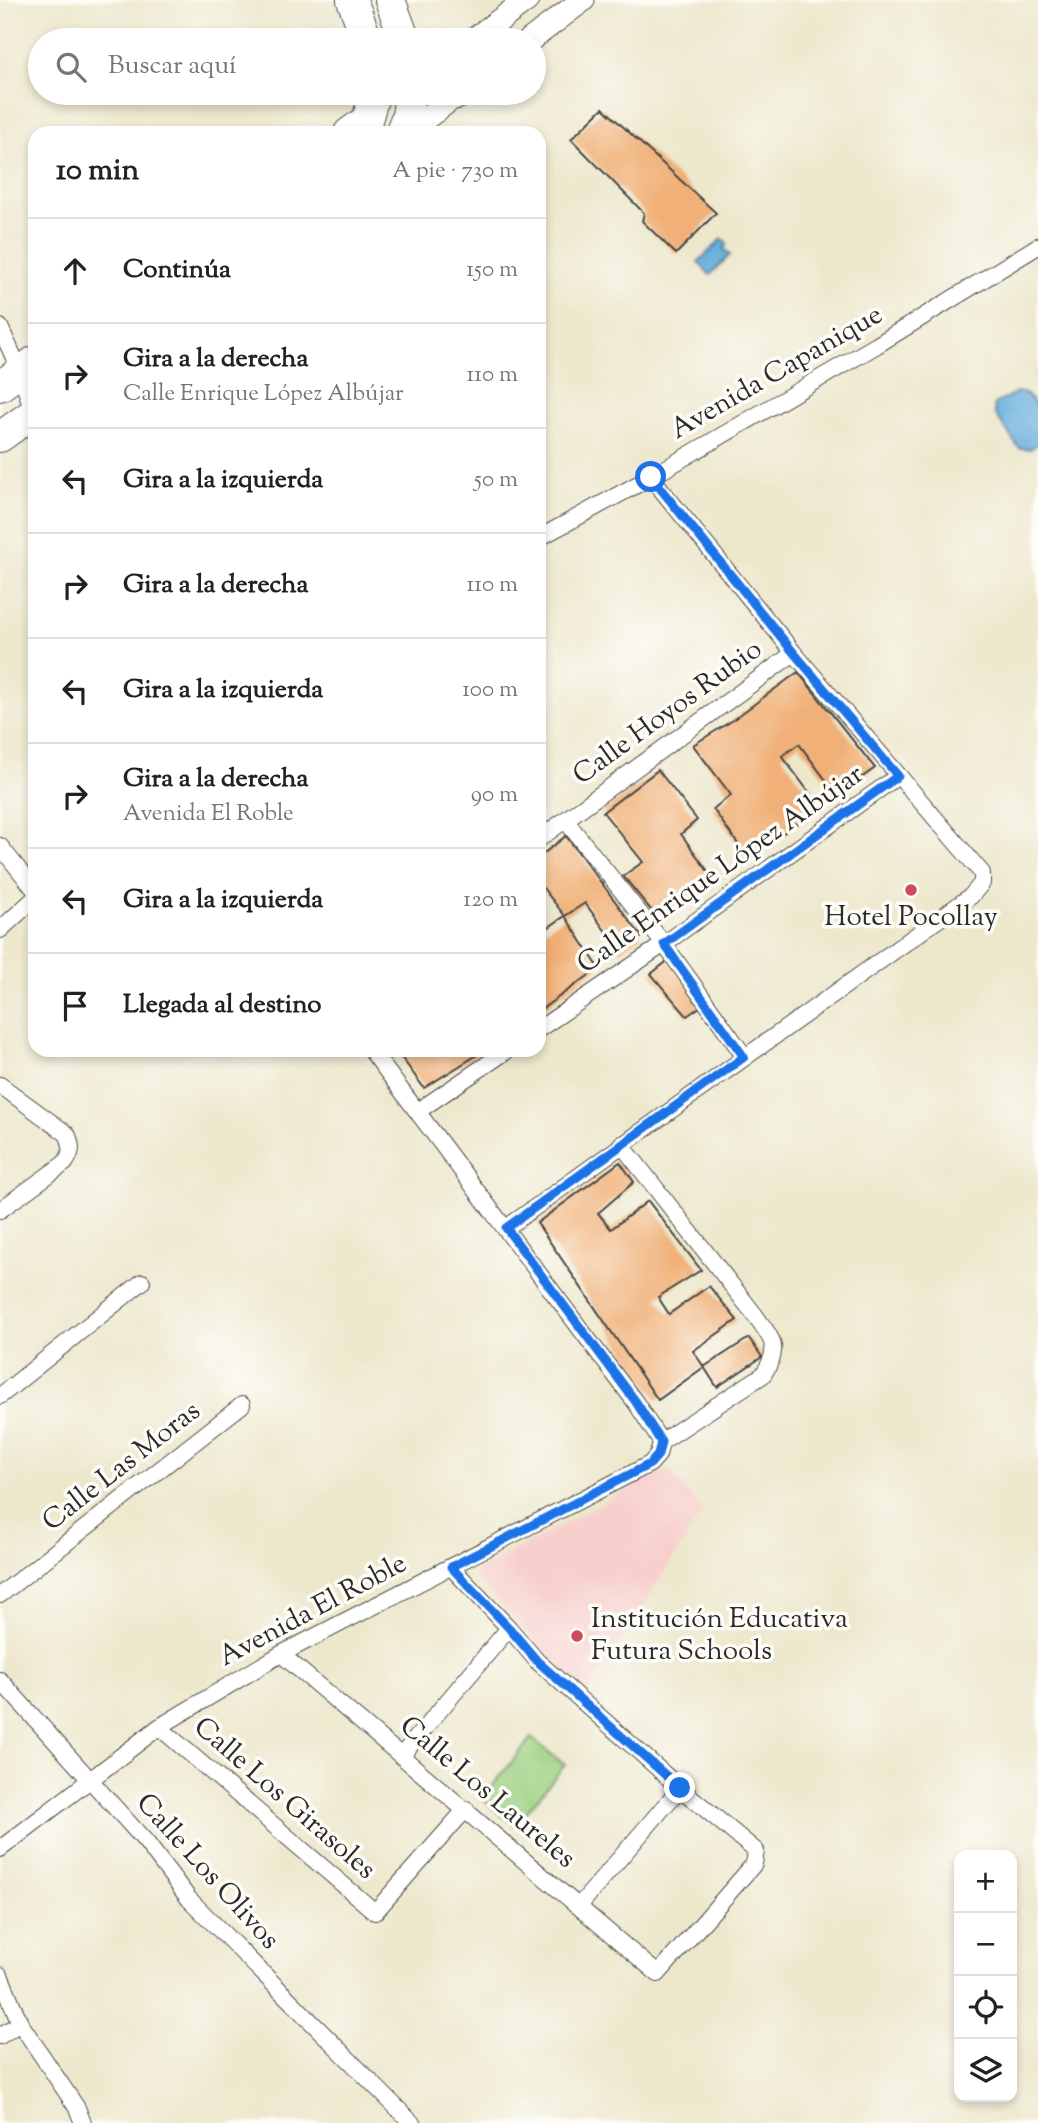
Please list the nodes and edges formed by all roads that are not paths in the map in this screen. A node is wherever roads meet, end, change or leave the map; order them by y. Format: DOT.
graph roads {
  1 [pos="352,0"];
  2 [pos="390,0"];
  3 [pos="527,0"];
  4 [pos="583,0"];
  5 [pos="362,28"];
  6 [pos="404,28"];
  7 [pos="489,28"];
  8 [pos="546,28"];
  9 [pos="382,105"];
  10 [pos="408,105"];
  11 [pos="437,105"];
  12 [pos="364,115"];
  13 [pos="405,126"];
  14 [pos="411,126"];
  15 [pos="1038,246"];
  16 [pos="0,327"];
  17 [pos="18,373"];
  18 [pos="28,399"];
  19 [pos="28,418"];
  20 [pos="0,437"];
  21 [pos="651,477"];
  22 [pos="546,534"];
  23 [pos="794,653"];
  24 [pos="898,776"];
  25 [pos="566,821"];
  26 [pos="546,834"];
  27 [pos="0,846"];
  28 [pos="28,881"];
  29 [pos="28,904"];
  30 [pos="0,930"];
  31 [pos="664,944"];
  32 [pos="546,1024"];
  33 [pos="376,1057"];
  34 [pos="498,1057"];
  35 [pos="744,1057"];
  36 [pos="0,1086"];
  37 [pos="418,1111"];
  38 [pos="621,1144"];
  39 [pos="0,1210"];
  40 [pos="506,1228"];
  41 [pos="142,1282"];
  42 [pos="0,1396"];
  43 [pos="242,1405"];
  44 [pos="661,1442"];
  45 [pos="451,1567"];
  46 [pos="0,1595"];
  47 [pos="509,1628"];
  48 [pos="281,1654"];
  49 [pos="0,1681"];
  50 [pos="159,1727"];
  51 [pos="402,1755"];
  52 [pos="89,1780"];
  53 [pos="680,1788"];
  54 [pos="466,1810"];
  55 [pos="0,1849"];
  56 [pos="579,1906"];
  57 [pos="0,1975"];
  58 [pos="20,2023"];
  59 [pos="0,2036"];
  60 [pos="83,2123"];
  61 [pos="411,2123"];
  1 -- 5 [label="highway"];
  2 -- 6 [label="highway"];
  3 -- 7 [label="main road"];
  4 -- 8 [label="main road"];
  9 -- 12 [label="main road"];
  10 -- 13 [label="highway"];
  11 -- 14 [label="main road"];
  15 -- 21 [label="street, Avenida Capanique"];
  16 -- 17 [label="street"];
  17 -- 18 [label="street"];
  19 -- 20 [label="highway"];
  21 -- 22 [label="street, Avenida Capanique"];
  21 -- 23 [label="street"];
  23 -- 24 [label="street"];
  23 -- 25 [label="street, Calle Hoyos Rubio"];
  24 -- 31 [label="street, Calle Enrique López Albújar"];
  24 -- 35 [label="street"];
  25 -- 26 [label="street, Calle Hoyos Rubio"];
  25 -- 31 [label="street"];
  27 -- 28 [label="street"];
  29 -- 30 [label="street"];
  31 -- 32 [label="street, Calle Enrique López Albújar"];
  31 -- 35 [label="street"];
  33 -- 37 [label="street"];
  34 -- 37 [label="street"];
  35 -- 38 [label="street"];
  36 -- 39 [label="street"];
  37 -- 40 [label="street"];
  38 -- 40 [label="street"];
  38 -- 44 [label="street"];
  40 -- 44 [label="street"];
  41 -- 42 [label="street"];
  43 -- 46 [label="street, Calle Las Moras"];
  44 -- 45 [label="street, Avenida El Roble"];
  45 -- 47 [label="street"];
  45 -- 48 [label="street, Avenida El Roble"];
  47 -- 51 [label="street"];
  47 -- 53 [label="street"];
  48 -- 50 [label="street, Avenida El Roble"];
  48 -- 51 [label="street, Calle Los Laureles"];
  49 -- 52 [label="street, Calle Los Olivos"];
  50 -- 52 [label="street, Avenida El Roble"];
  50 -- 54 [label="street, Calle Los Girasoles"];
  51 -- 54 [label="street, Calle Los Laureles"];
  52 -- 55 [label="street, Avenida El Roble"];
  52 -- 61 [label="street, Calle Los Olivos"];
  53 -- 56 [label="street"];
  53 -- 56 [label="street, Calle Los Laureles"];
  54 -- 56 [label="street, Calle Los Laureles"];
  57 -- 58 [label="street"];
  58 -- 59 [label="street"];
  58 -- 60 [label="street"];
}
